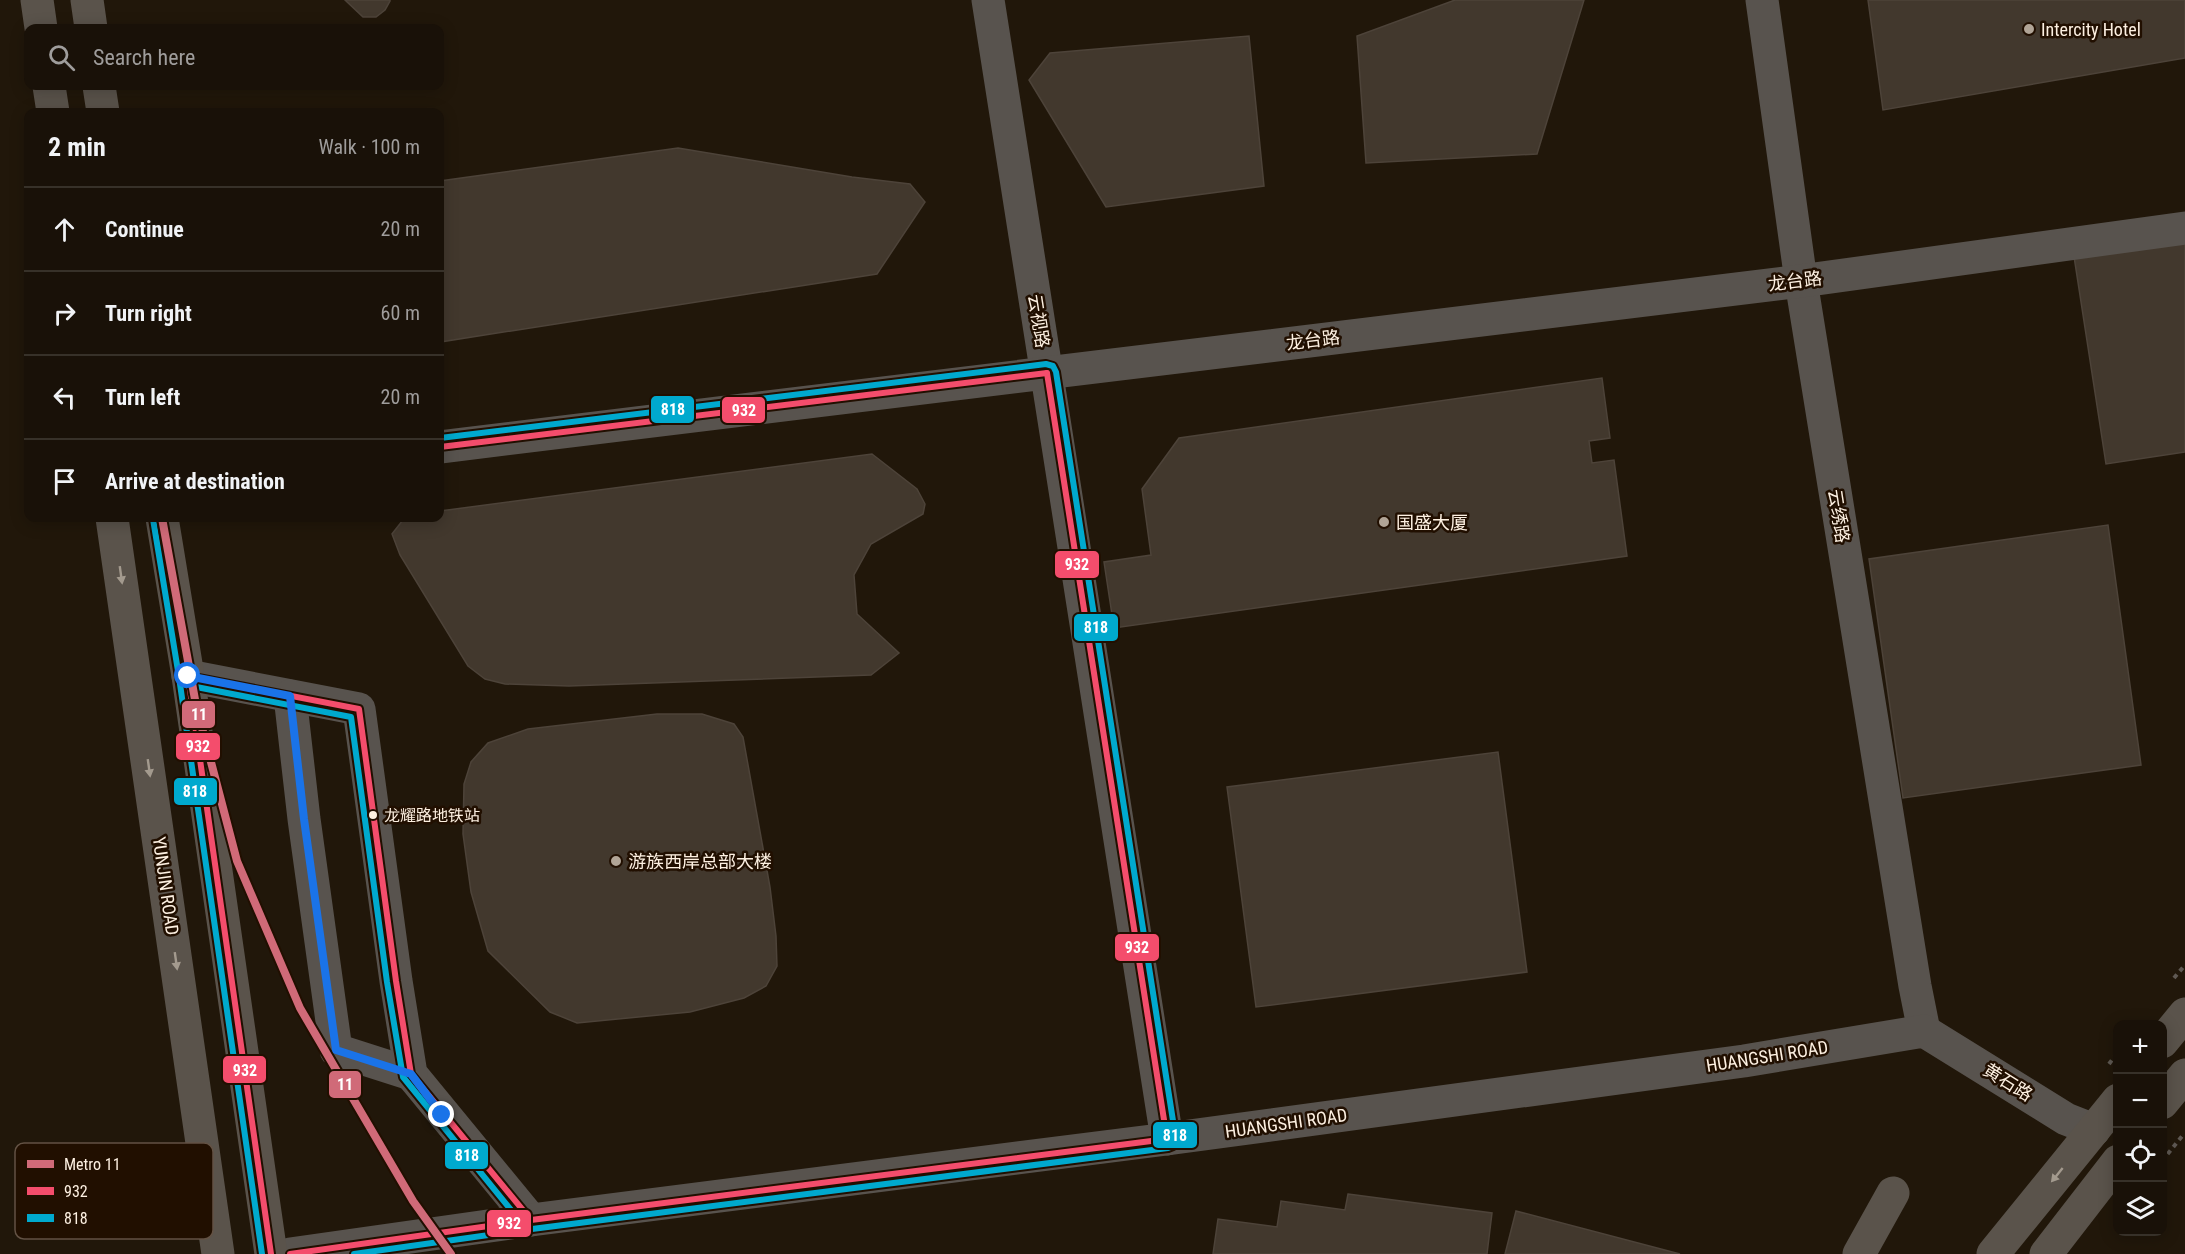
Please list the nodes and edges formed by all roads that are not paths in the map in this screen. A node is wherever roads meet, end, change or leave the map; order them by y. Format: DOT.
graph roads {
  1 [pos="37,0"];
  2 [pos="87,0"];
  3 [pos="988,0"];
  4 [pos="1762,0"];
  5 [pos="40,24"];
  6 [pos="90,24"];
  7 [pos="50,90"];
  8 [pos="100,90"];
  9 [pos="52,108"];
  10 [pos="102,108"];
  11 [pos="2185,228"];
  12 [pos="1801,280"];
  13 [pos="1047,373"];
  14 [pos="444,447"];
  15 [pos="113,522"];
  16 [pos="163,522"];
  17 [pos="188,676"];
  18 [pos="290,696"];
  19 [pos="2185,1014"];
  20 [pos="1924,1031"];
  21 [pos="2167,1037"];
  22 [pos="411,1074"];
  23 [pos="2185,1075"];
  24 [pos="2167,1098"];
  25 [pos="2113,1115"];
  26 [pos="2106,1135"];
  27 [pos="1167,1139"];
  28 [pos="202,1143"];
  29 [pos="2113,1167"];
  30 [pos="1893,1193"];
  31 [pos="213,1219"];
  32 [pos="531,1220"];
  33 [pos="218,1254"];
  34 [pos="271,1254"];
  35 [pos="290,1254"];
  36 [pos="1859,1254"];
  37 [pos="1994,1254"];
  38 [pos="2046,1254"];
  1 -- 5 [label="main road"];
  2 -- 6 [label="main road"];
  3 -- 13 [label="street, 云视路"];
  4 -- 12 [label="street, 云绣路"];
  7 -- 9 [label="main road"];
  8 -- 10 [label="main road"];
  11 -- 12 [label="street, 龙台路"];
  12 -- 13 [label="street, 龙台路"];
  12 -- 20 [label="street, 云绣路"];
  13 -- 14 [label="street, 龙台路"];
  13 -- 27 [label="street, 云视路"];
  15 -- 28 [label="main road, YUNJIN ROAD, one-way"];
  16 -- 17 [label="main road"];
  17 -- 18 [label="street"];
  17 -- 34 [label="main road"];
  18 -- 22 [label="street"];
  18 -- 22 [label="street"];
  19 -- 21 [label="main road"];
  20 -- 26 [label="street, 黄石路"];
  20 -- 27 [label="street, HUANGSHI ROAD"];
  22 -- 32 [label="street"];
  23 -- 24 [label="main road"];
  25 -- 26 [label="main road"];
  26 -- 37 [label="main road, one-way"];
  27 -- 32 [label="street, HUANGSHI ROAD"];
  29 -- 38 [label="main road"];
  30 -- 36 [label="main road"];
  31 -- 33 [label="main road, YUNJIN ROAD, one-way"];
  32 -- 35 [label="street, HUANGSHI ROAD"];
}
